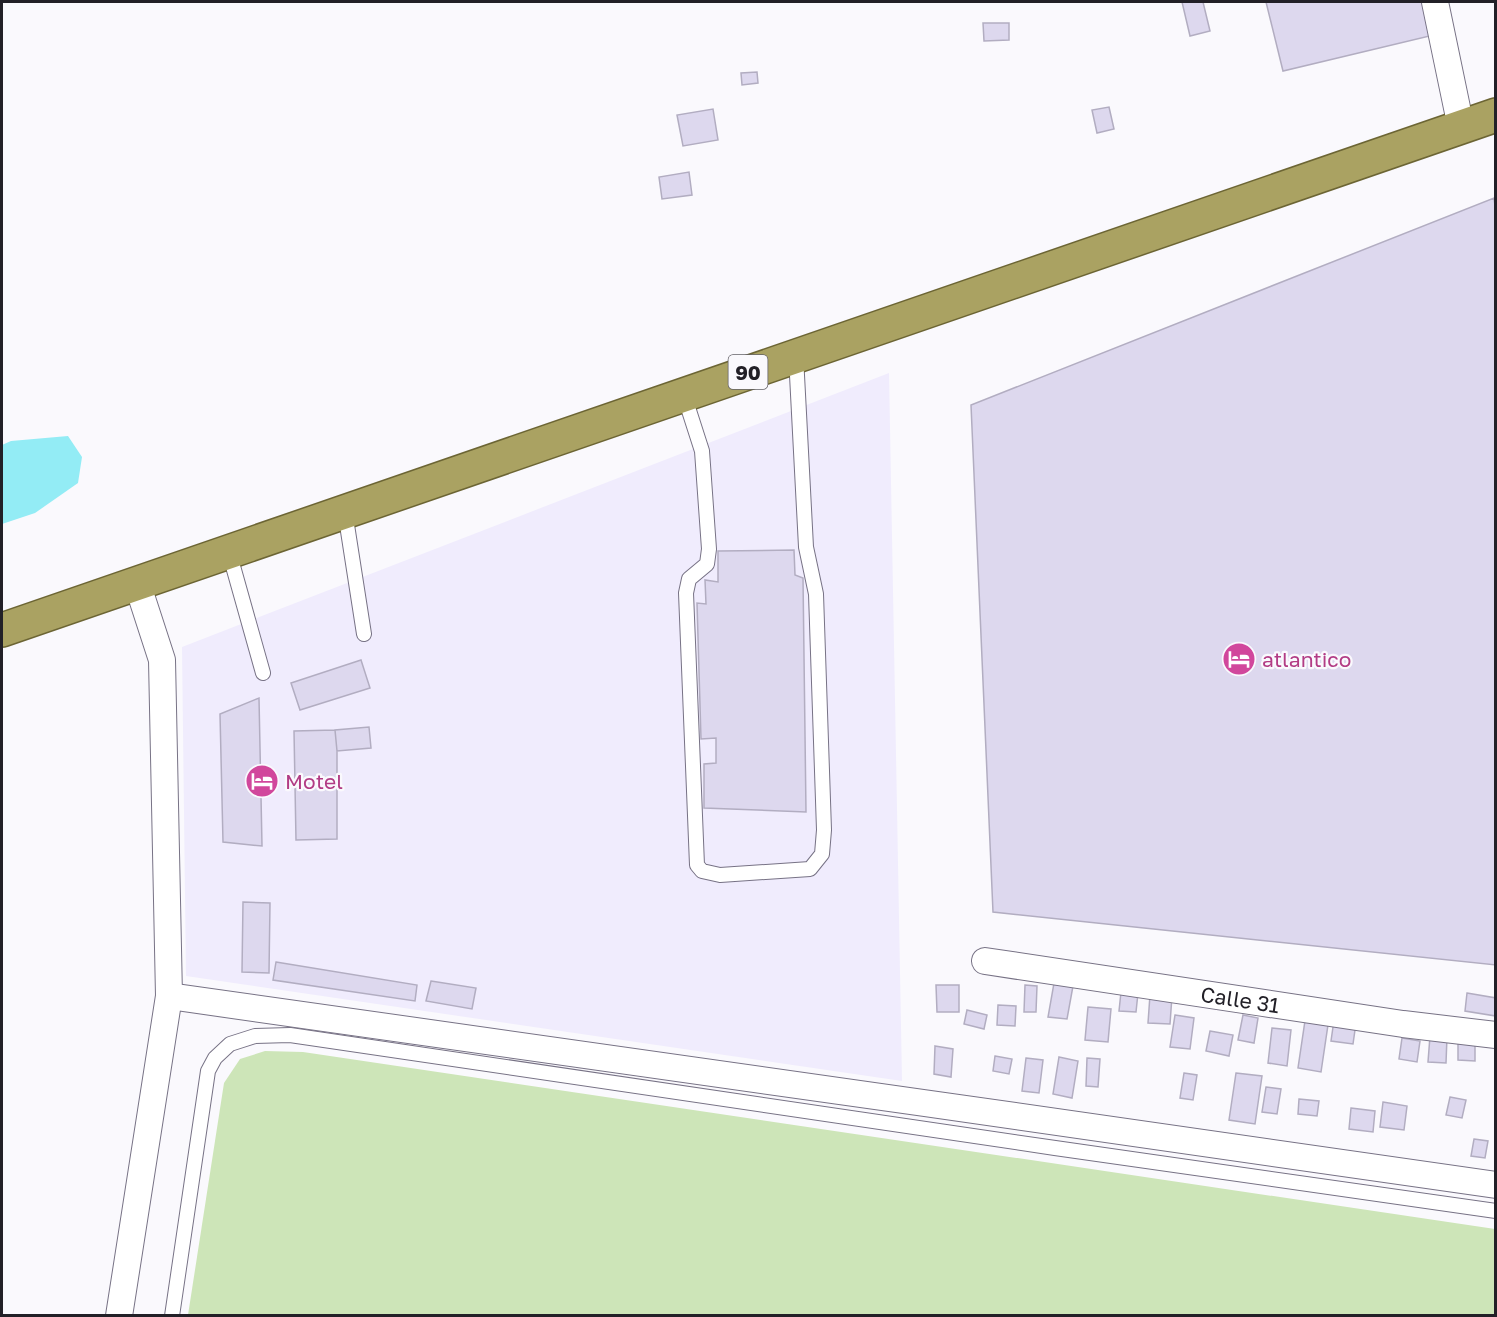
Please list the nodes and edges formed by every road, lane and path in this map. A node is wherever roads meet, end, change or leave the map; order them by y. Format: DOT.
graph roads {
  1 [pos="1436,2"];
  2 [pos="1496,115"];
  3 [pos="1461,127"];
  4 [pos="796,356"];
  5 [pos="684,394"];
  6 [pos="345,512"];
  7 [pos="229,552"];
  8 [pos="137,583"];
  9 [pos="2,630"];
  10 [pos="364,634"];
  11 [pos="263,673"];
  12 [pos="985,961"];
  13 [pos="169,996"];
  14 [pos="1496,1035"];
  15 [pos="1496,1185"];
  16 [pos="1496,1211"];
  17 [pos="119,1316"];
  18 [pos="172,1316"];
  1 -- 3 [label="street"];
  2 -- 3 [label="highway, 90"];
  3 -- 4 [label="highway, 90"];
  4 -- 5 [label="highway, 90"];
  4 -- 5 [label="lane"];
  5 -- 6 [label="highway, 90"];
  6 -- 7 [label="highway, 90"];
  6 -- 10 [label="lane"];
  7 -- 8 [label="highway, 90"];
  7 -- 11 [label="lane"];
  8 -- 9 [label="highway, 90"];
  8 -- 13 [label="street"];
  12 -- 14 [label="street, Calle 31"];
  13 -- 15 [label="street"];
  13 -- 17 [label="street"];
  16 -- 18 [label="lane"];
}
